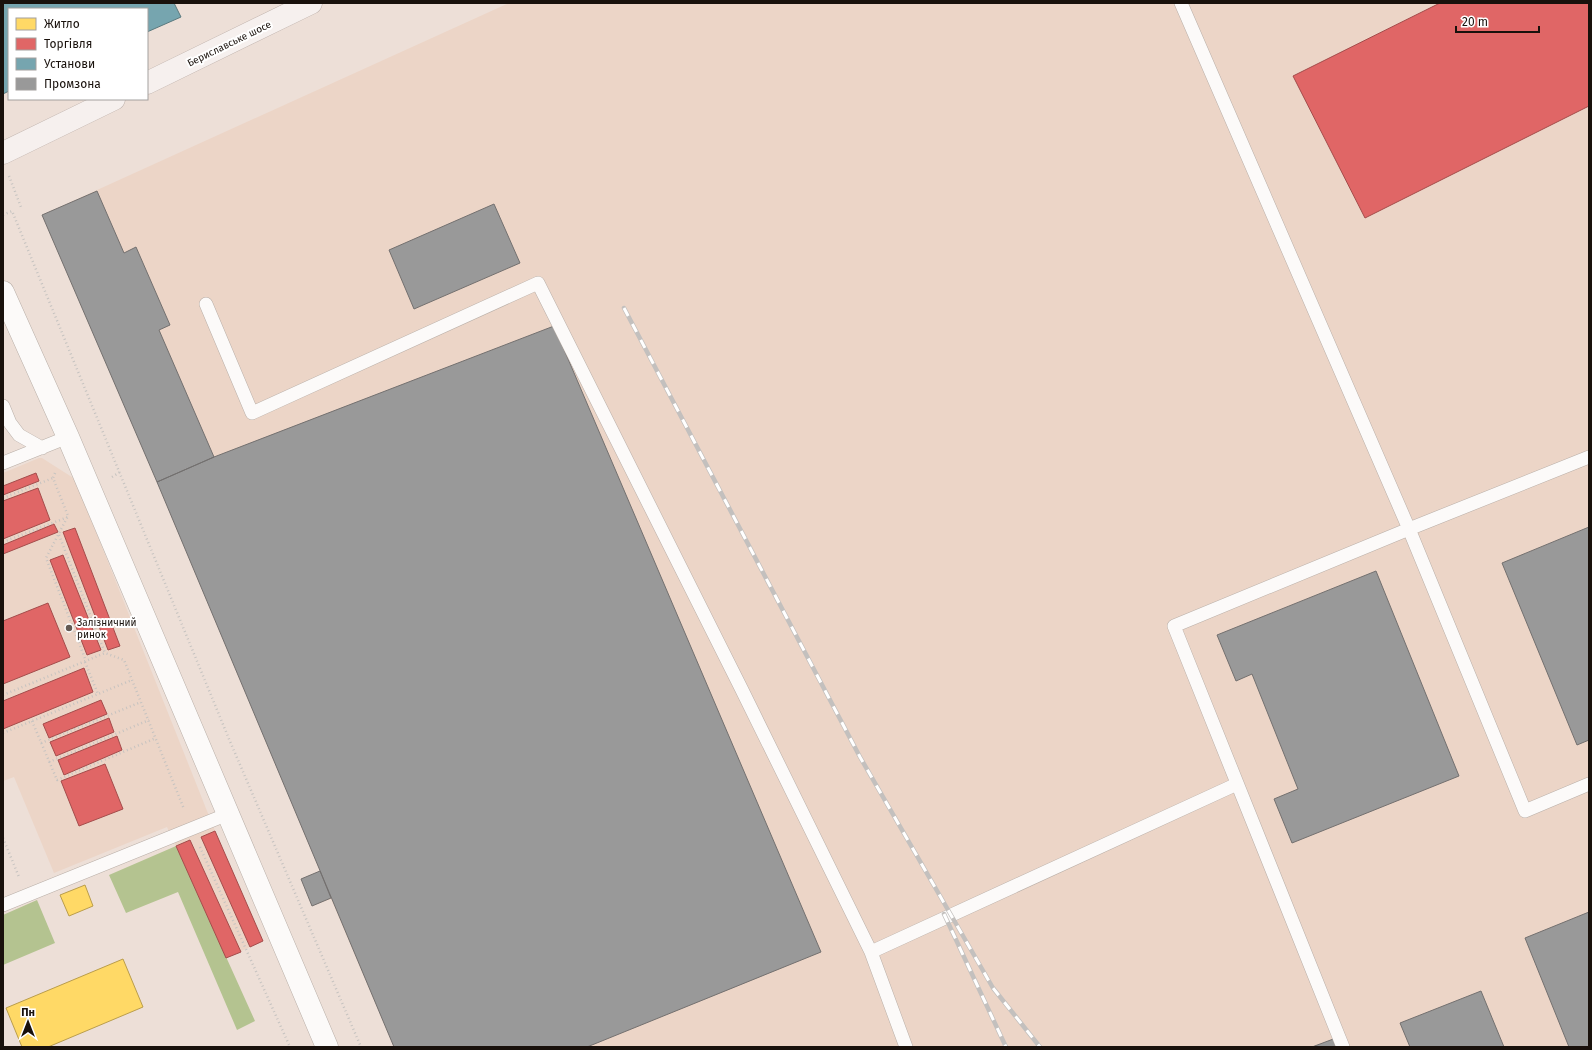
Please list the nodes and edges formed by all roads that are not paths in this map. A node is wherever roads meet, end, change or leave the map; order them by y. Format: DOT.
graph roads {
  1 [pos="311,3"];
  2 [pos="1181,3"];
  3 [pos="148,83"];
  4 [pos="112,100"];
  5 [pos="5,162"];
  6 [pos="3,292"];
  7 [pos="206,304"];
  8 [pos="3,406"];
  9 [pos="68,437"];
  10 [pos="42,448"];
  11 [pos="1589,457"];
  12 [pos="3,463"];
  13 [pos="1409,529"];
  14 [pos="1237,784"];
  15 [pos="1589,784"];
  16 [pos="228,814"];
  17 [pos="3,905"];
  18 [pos="871,952"];
  19 [pos="327,1047"];
  20 [pos="906,1047"];
  21 [pos="1343,1047"];
  1 -- 3 [label="main road, Бериславське шосе"];
  2 -- 13 [label="lane"];
  4 -- 5 [label="main road"];
  6 -- 9 [label="street"];
  7 -- 18 [label="lane"];
  8 -- 10 [label="lane"];
  9 -- 10 [label="lane"];
  9 -- 16 [label="street"];
  10 -- 12 [label="lane"];
  11 -- 13 [label="lane"];
  13 -- 14 [label="lane"];
  13 -- 15 [label="lane"];
  14 -- 18 [label="lane"];
  14 -- 21 [label="lane"];
  16 -- 17 [label="lane"];
  16 -- 19 [label="street"];
  18 -- 20 [label="lane"];
}
